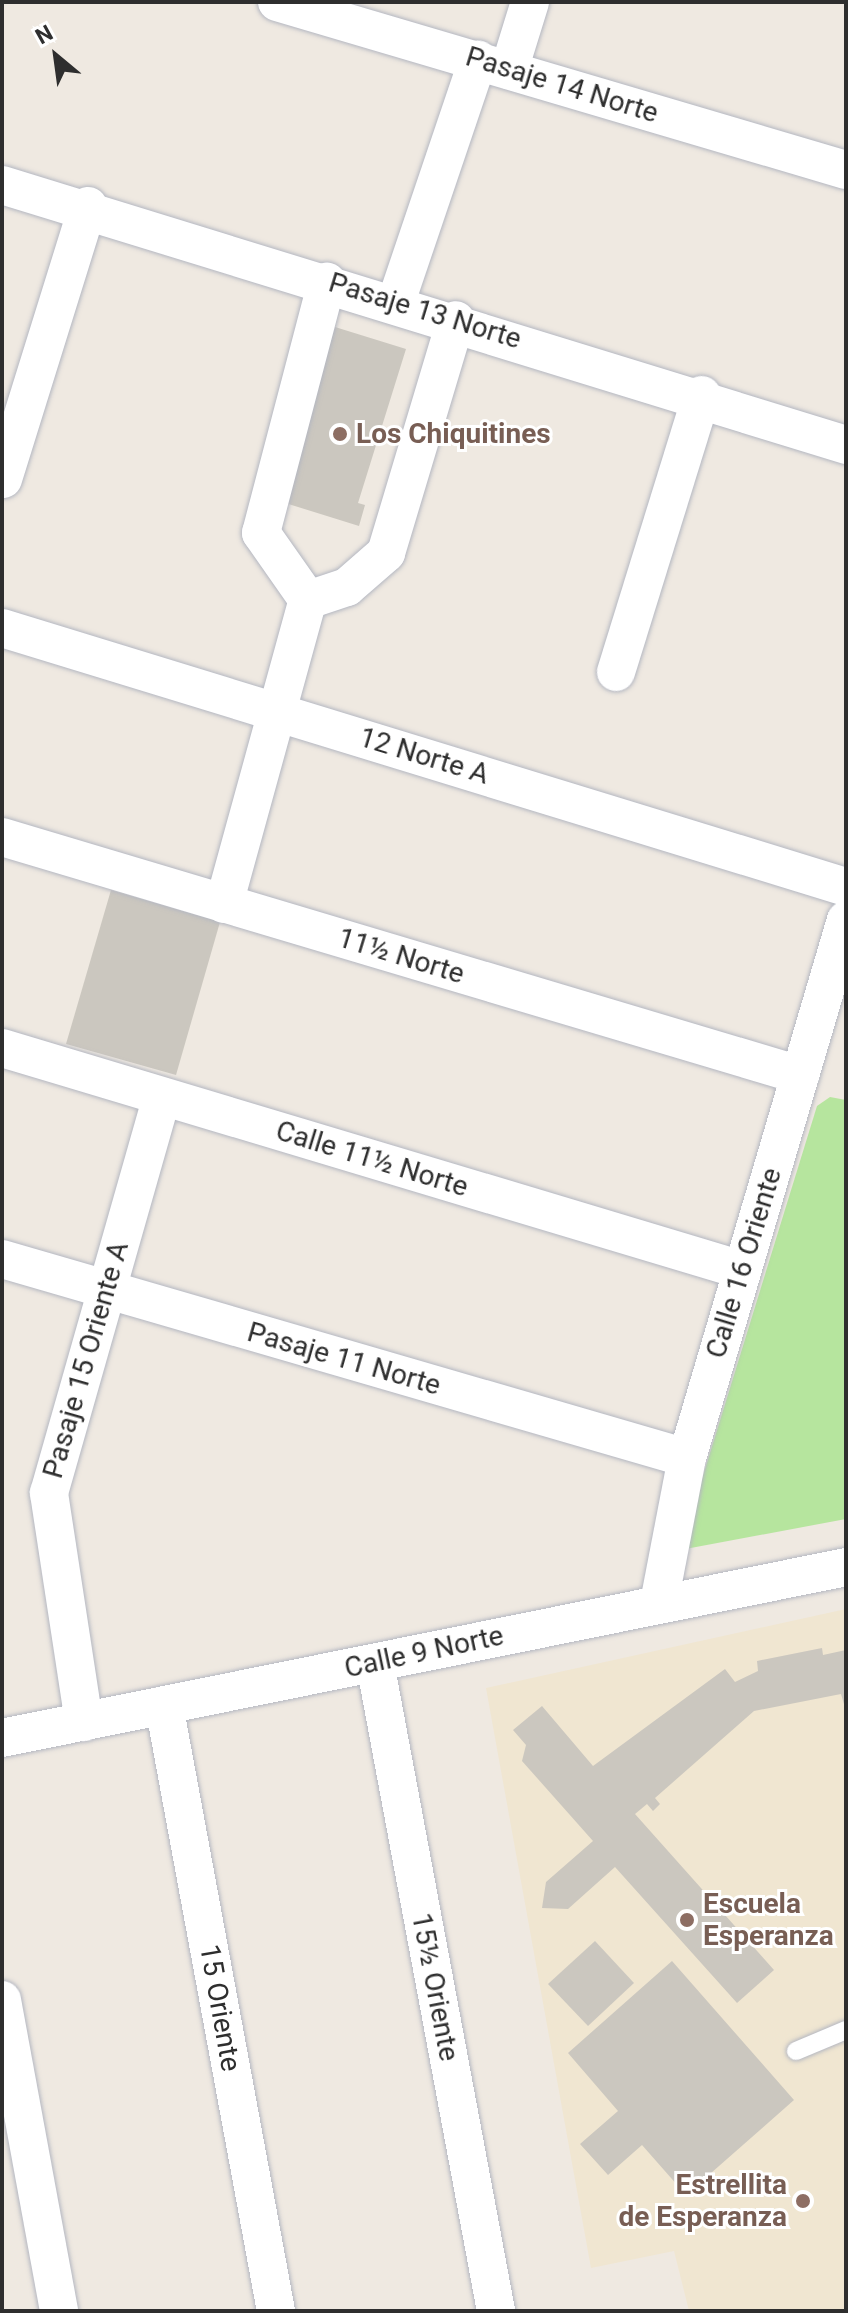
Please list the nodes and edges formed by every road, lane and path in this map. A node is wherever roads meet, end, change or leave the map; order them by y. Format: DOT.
graph roads {
  1 [pos="277,2"];
  2 [pos="530,2"];
  3 [pos="493,65"];
  4 [pos="846,170"];
  5 [pos="2,185"];
  6 [pos="88,206"];
  7 [pos="327,281"];
  8 [pos="396,302"];
  9 [pos="456,320"];
  10 [pos="702,395"];
  11 [pos="846,445"];
  12 [pos="3,479"];
  13 [pos="308,600"];
  14 [pos="2,628"];
  15 [pos="616,672"];
  16 [pos="280,711"];
  17 [pos="2,837"];
  18 [pos="846,887"];
  19 [pos="224,904"];
  20 [pos="845,929"];
  21 [pos="2,1048"];
  22 [pos="800,1075"];
  23 [pos="162,1097"];
  24 [pos="2,1259"];
  25 [pos="742,1270"];
  26 [pos="105,1290"];
  27 [pos="687,1458"];
  28 [pos="846,1567"];
  29 [pos="659,1603"];
  30 [pos="375,1663"];
  31 [pos="164,1705"];
  32 [pos="84,1722"];
  33 [pos="2,1738"];
  34 [pos="2,2000"];
  35 [pos="846,2030"];
  36 [pos="796,2051"];
  37 [pos="59,2311"];
  38 [pos="276,2311"];
  39 [pos="496,2311"];
  1 -- 3 [label="street, Pasaje 14 Norte"];
  2 -- 3 [label="street"];
  3 -- 4 [label="street, Pasaje 14 Norte"];
  3 -- 8 [label="street"];
  5 -- 6 [label="street, Pasaje 13 Norte"];
  6 -- 7 [label="street, Pasaje 13 Norte"];
  6 -- 12 [label="street"];
  7 -- 8 [label="street, Pasaje 13 Norte"];
  7 -- 13 [label="street"];
  8 -- 9 [label="street, Pasaje 13 Norte"];
  9 -- 10 [label="street, Pasaje 13 Norte"];
  9 -- 13 [label="street"];
  10 -- 11 [label="street, Pasaje 13 Norte"];
  10 -- 15 [label="street"];
  13 -- 16 [label="street"];
  14 -- 16 [label="street, 12 Norte A"];
  16 -- 18 [label="street, 12 Norte A"];
  16 -- 19 [label="street"];
  17 -- 19 [label="street, 11½ Norte"];
  19 -- 22 [label="street, 11½ Norte"];
  20 -- 22 [label="street, Calle 16 Oriente"];
  21 -- 23 [label="street, Calle 11½ Norte"];
  22 -- 25 [label="street, Calle 16 Oriente"];
  23 -- 25 [label="street, Calle 11½ Norte"];
  23 -- 26 [label="street, Pasaje 15 Oriente A"];
  24 -- 26 [label="street, Pasaje 11 Norte"];
  25 -- 27 [label="street, Calle 16 Oriente"];
  26 -- 27 [label="street, Pasaje 11 Norte"];
  26 -- 32 [label="street, Pasaje 15 Oriente A"];
  27 -- 29 [label="street, Calle 16 Oriente"];
  28 -- 29 [label="street, Calle 9 Norte"];
  29 -- 30 [label="street, Calle 9 Norte"];
  30 -- 31 [label="street, Calle 9 Norte"];
  30 -- 39 [label="street, 15½ Oriente"];
  31 -- 32 [label="street, Calle 9 Norte"];
  31 -- 38 [label="street, 15 Oriente"];
  32 -- 33 [label="street, Calle 9 Norte"];
  34 -- 37 [label="street"];
  35 -- 36 [label="lane"];
}
